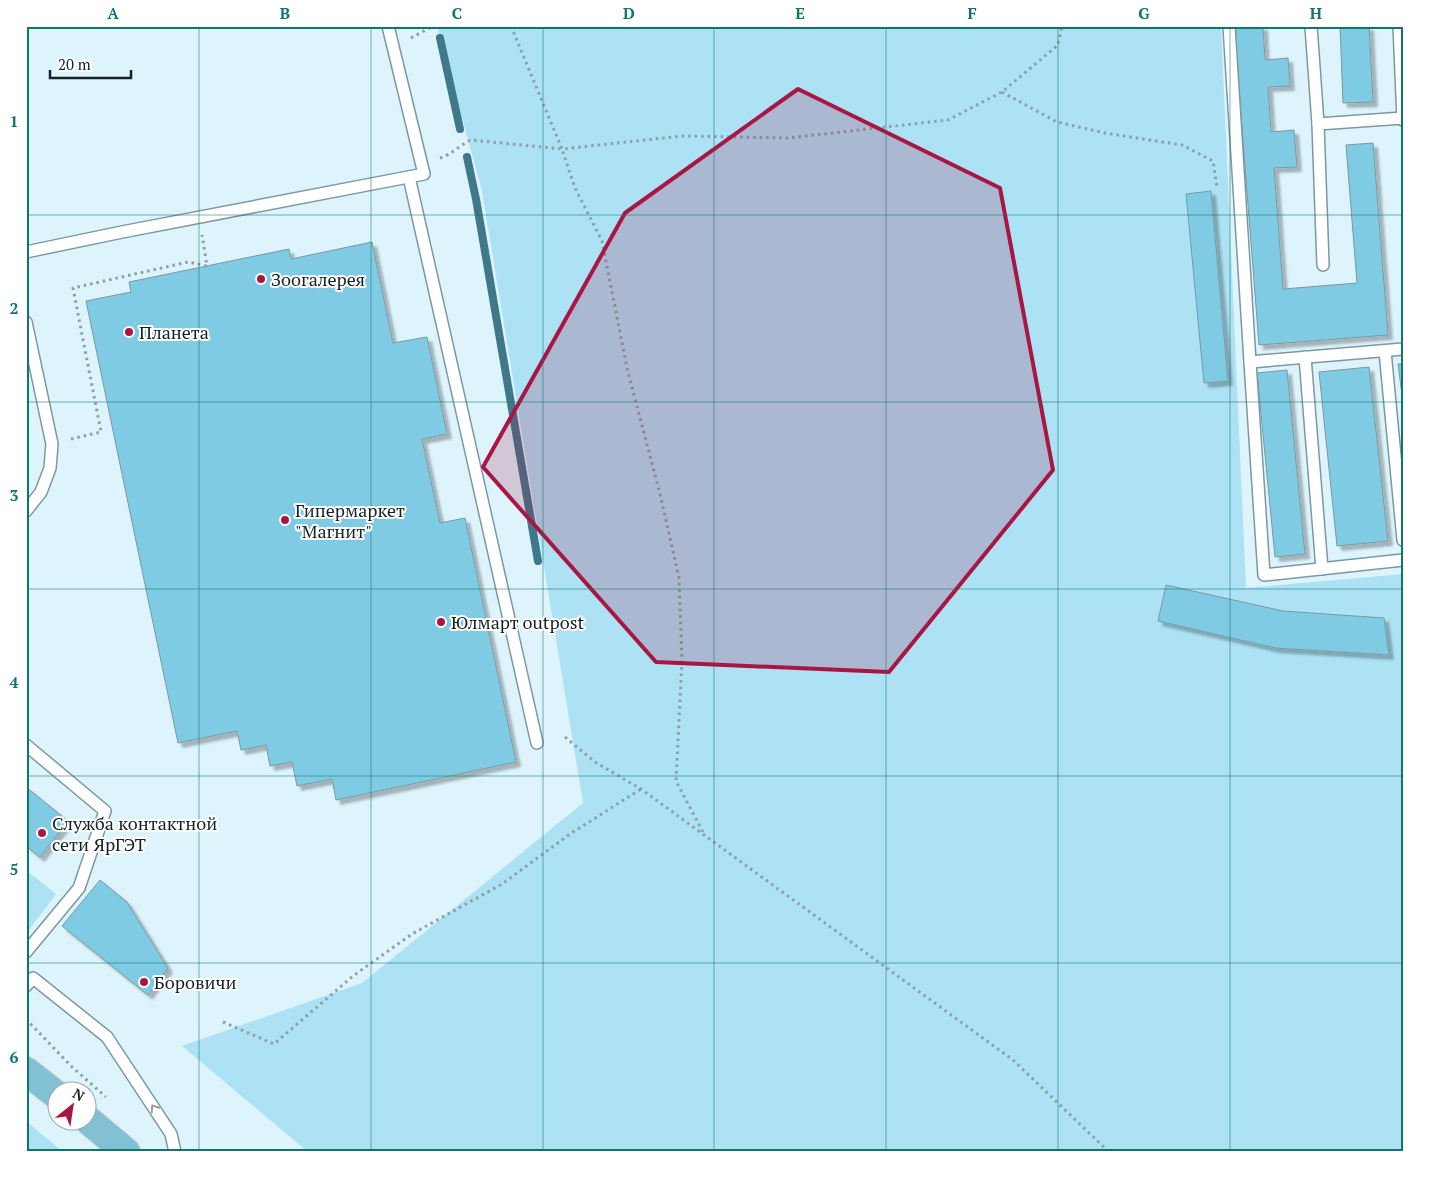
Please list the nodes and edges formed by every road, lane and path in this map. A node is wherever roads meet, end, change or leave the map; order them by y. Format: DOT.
graph roads {
  1 [pos="388,26"];
  2 [pos="511,26"];
  3 [pos="1062,26"];
  4 [pos="1229,26"];
  5 [pos="1311,26"];
  6 [pos="1399,26"];
  7 [pos="1402,84"];
  8 [pos="1002,92"];
  9 [pos="1403,119"];
  10 [pos="1318,124"];
  11 [pos="562,149"];
  12 [pos="422,162"];
  13 [pos="409,177"];
  14 [pos="1217,188"];
  15 [pos="199,217"];
  16 [pos="26,252"];
  17 [pos="1323,265"];
  18 [pos="26,322"];
  19 [pos="1403,349"];
  20 [pos="1385,351"];
  21 [pos="1305,357"];
  22 [pos="1250,362"];
  23 [pos="52,444"];
  24 [pos="26,511"];
  25 [pos="1403,540"];
  26 [pos="1403,560"];
  27 [pos="1322,569"];
  28 [pos="565,737"];
  29 [pos="538,743"];
  30 [pos="26,745"];
  31 [pos="641,789"];
  32 [pos="704,834"];
  33 [pos="26,952"];
  34 [pos="26,986"];
  35 [pos="26,1019"];
  36 [pos="223,1022"];
  37 [pos="26,1070"];
  38 [pos="48,1088"];
  39 [pos="108,1098"];
  40 [pos="98,1128"];
  41 [pos="126,1152"];
  42 [pos="175,1152"];
  43 [pos="1109,1152"];
  1 -- 12 [label="lane"];
  2 -- 11 [label="path"];
  3 -- 8 [label="path"];
  4 -- 22 [label="lane"];
  5 -- 10 [label="lane"];
  6 -- 7 [label="lane"];
  7 -- 9 [label="lane"];
  8 -- 11 [label="path"];
  8 -- 14 [label="path"];
  9 -- 10 [label="lane"];
  10 -- 17 [label="lane"];
  11 -- 12 [label="path"];
  11 -- 32 [label="path"];
  12 -- 13 [label="lane"];
  13 -- 15 [label="lane"];
  13 -- 29 [label="lane"];
  15 -- 16 [label="lane"];
  15 -- 23 [label="path"];
  18 -- 23 [label="lane"];
  19 -- 20 [label="lane"];
  20 -- 21 [label="lane"];
  20 -- 25 [label="lane"];
  21 -- 22 [label="lane"];
  21 -- 27 [label="lane"];
  22 -- 27 [label="lane"];
  23 -- 24 [label="lane"];
  26 -- 27 [label="lane"];
  28 -- 31 [label="path"];
  30 -- 33 [label="lane"];
  31 -- 32 [label="path"];
  31 -- 36 [label="path"];
  32 -- 43 [label="path"];
  42 -- 34 [label="lane, one-way"];
  35 -- 39 [label="path"];
  37 -- 38 [label="main road"];
  40 -- 41 [label="main road"];
}
